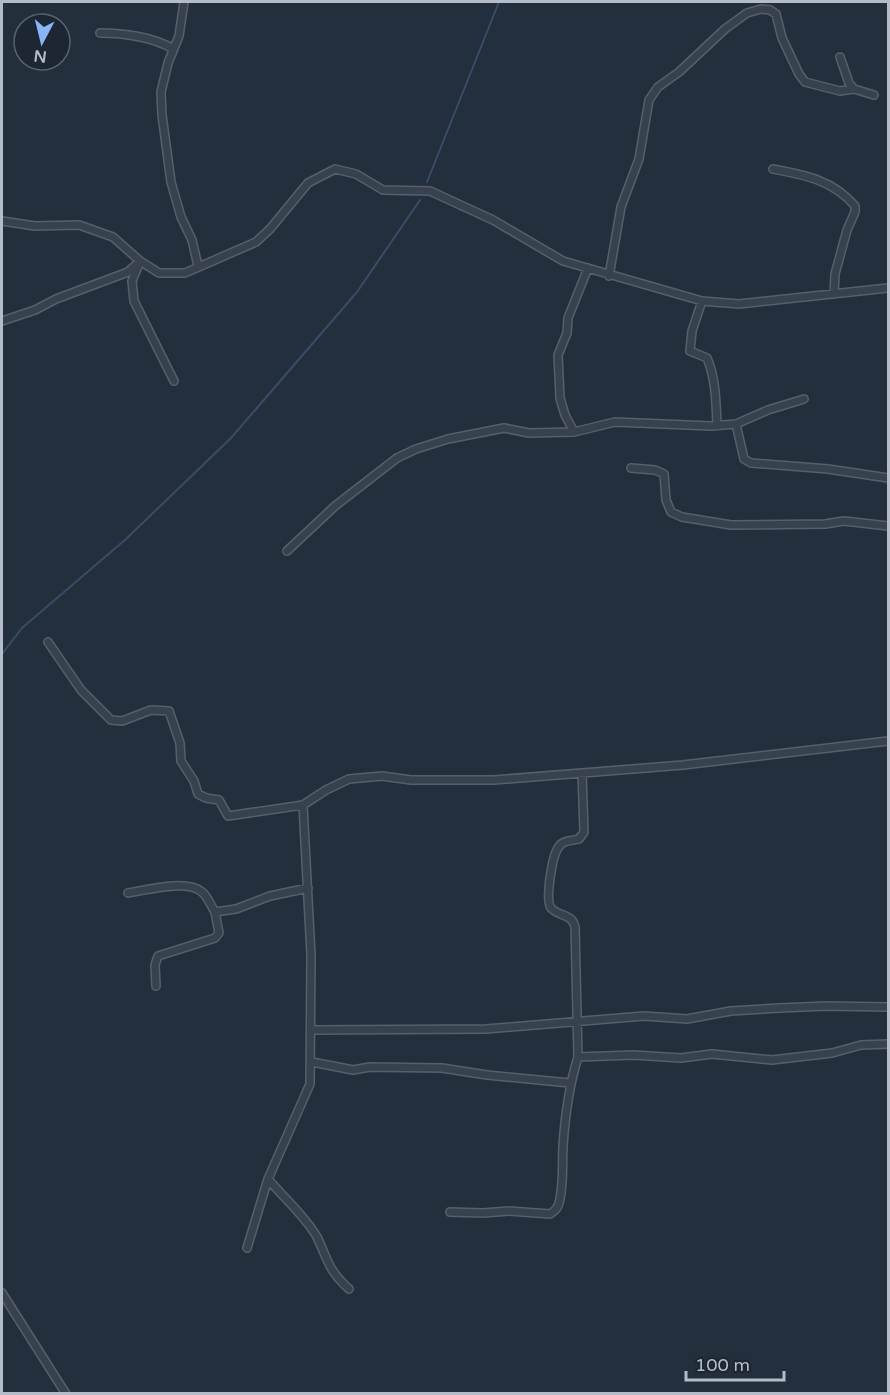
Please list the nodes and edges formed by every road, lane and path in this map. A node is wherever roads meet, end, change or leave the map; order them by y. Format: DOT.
graph roads {
  1 [pos="184,2"];
  2 [pos="100,33"];
  3 [pos="173,50"];
  4 [pos="840,57"];
  5 [pos="854,89"];
  6 [pos="874,95"];
  7 [pos="773,169"];
  8 [pos="2,221"];
  9 [pos="140,261"];
  10 [pos="198,266"];
  11 [pos="588,268"];
  12 [pos="609,276"];
  13 [pos="888,288"];
  14 [pos="834,294"];
  15 [pos="702,302"];
  16 [pos="2,321"];
  17 [pos="174,381"];
  18 [pos="804,399"];
  19 [pos="736,424"];
  20 [pos="717,426"];
  21 [pos="574,432"];
  22 [pos="631,468"];
  23 [pos="888,478"];
  24 [pos="888,526"];
  25 [pos="287,551"];
  26 [pos="48,642"];
  27 [pos="888,741"];
  28 [pos="582,773"];
  29 [pos="303,805"];
  30 [pos="308,888"];
  31 [pos="128,893"];
  32 [pos="215,912"];
  33 [pos="156,986"];
  34 [pos="888,1007"];
  35 [pos="578,1022"];
  36 [pos="311,1030"];
  37 [pos="888,1044"];
  38 [pos="578,1057"];
  39 [pos="312,1062"];
  40 [pos="570,1083"];
  41 [pos="268,1179"];
  42 [pos="450,1212"];
  43 [pos="247,1248"];
  44 [pos="348,1289"];
  45 [pos="2,1293"];
  46 [pos="66,1394"];
  1 -- 3 [label="street"];
  2 -- 3 [label="street"];
  3 -- 10 [label="street"];
  4 -- 5 [label="street"];
  5 -- 6 [label="street"];
  5 -- 12 [label="street"];
  7 -- 14 [label="street"];
  8 -- 9 [label="street"];
  9 -- 10 [label="street"];
  9 -- 16 [label="street"];
  9 -- 17 [label="street"];
  10 -- 11 [label="street"];
  11 -- 12 [label="street"];
  11 -- 21 [label="street"];
  12 -- 15 [label="street"];
  13 -- 14 [label="street"];
  14 -- 15 [label="street"];
  15 -- 20 [label="street"];
  18 -- 19 [label="street"];
  19 -- 20 [label="street"];
  19 -- 23 [label="street"];
  20 -- 21 [label="street"];
  21 -- 25 [label="street"];
  22 -- 24 [label="street"];
  26 -- 29 [label="street"];
  27 -- 28 [label="street"];
  28 -- 29 [label="street"];
  28 -- 35 [label="street"];
  29 -- 30 [label="street"];
  30 -- 32 [label="street"];
  30 -- 36 [label="street"];
  31 -- 32 [label="street"];
  32 -- 33 [label="street"];
  34 -- 35 [label="street"];
  35 -- 36 [label="street"];
  35 -- 38 [label="street"];
  36 -- 39 [label="street"];
  37 -- 38 [label="street"];
  38 -- 40 [label="street"];
  39 -- 40 [label="street"];
  39 -- 41 [label="street"];
  40 -- 42 [label="street"];
  41 -- 43 [label="street"];
  41 -- 44 [label="street"];
  45 -- 46 [label="street"];
}
